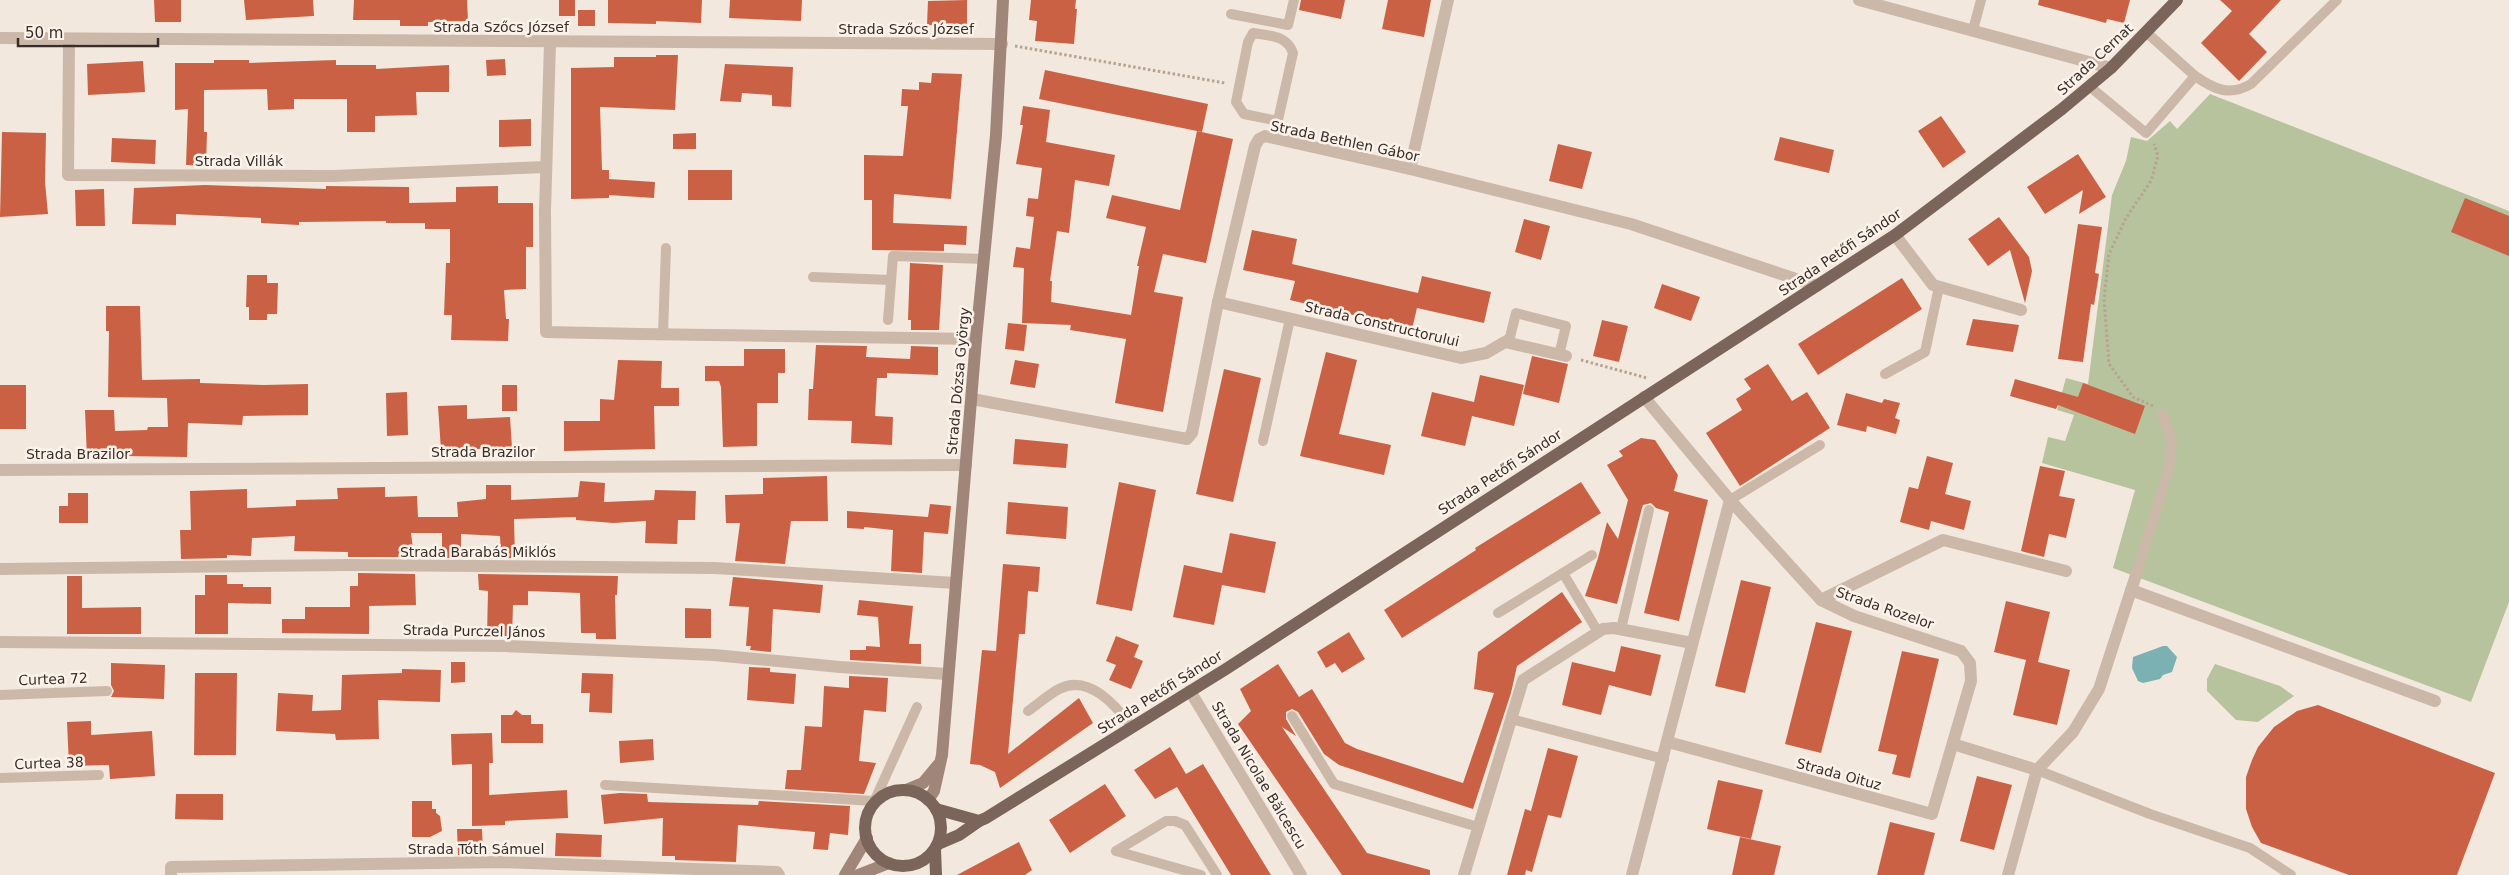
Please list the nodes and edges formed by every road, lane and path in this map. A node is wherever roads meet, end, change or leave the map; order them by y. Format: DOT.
graph roads {
  1 [pos="1003,0"];
  2 [pos="1294,0"];
  3 [pos="1448,0"];
  4 [pos="1859,0"];
  5 [pos="1981,0"];
  6 [pos="2177,0"];
  7 [pos="2337,0"];
  8 [pos="1231,14"];
  9 [pos="1973,30"];
  10 [pos="2146,32"];
  11 [pos="0,38"];
  12 [pos="69,40"];
  13 [pos="550,43"];
  14 [pos="1002,44"];
  15 [pos="2111,68"];
  16 [pos="2195,76"];
  17 [pos="1238,85"];
  18 [pos="2089,86"];
  19 [pos="1278,121"];
  20 [pos="2146,133"];
  21 [pos="2028,135"];
  22 [pos="1274,138"];
  23 [pos="546,167"];
  24 [pos="1410,169"];
  25 [pos="1895,235"];
  26 [pos="666,248"];
  27 [pos="984,259"];
  28 [pos="813,277"];
  29 [pos="891,280"];
  30 [pos="1817,286"];
  31 [pos="1940,287"];
  32 [pos="1218,302"];
  33 [pos="2021,310"];
  34 [pos="1290,319"];
  35 [pos="888,320"];
  36 [pos="663,334"];
  37 [pos="976,339"];
  38 [pos="1505,342"];
  39 [pos="1563,356"];
  40 [pos="1885,374"];
  41 [pos="1667,383"];
  42 [pos="1644,397"];
  43 [pos="972,399"];
  44 [pos="2162,414"];
  45 [pos="1263,441"];
  46 [pos="1820,444"];
  47 [pos="966,465"];
  48 [pos="0,470"];
  49 [pos="1730,500"];
  50 [pos="1649,510"];
  51 [pos="1592,555"];
  52 [pos="0,568"];
  53 [pos="2066,570"];
  54 [pos="2137,572"];
  55 [pos="1563,573"];
  56 [pos="955,583"];
  57 [pos="2131,590"];
  58 [pos="1821,600"];
  59 [pos="1498,612"];
  60 [pos="1621,629"];
  61 [pos="1598,632"];
  62 [pos="0,642"];
  63 [pos="1692,643"];
  64 [pos="947,674"];
  65 [pos="107,691"];
  66 [pos="1190,691"];
  67 [pos="0,695"];
  68 [pos="2435,701"];
  69 [pos="916,706"];
  70 [pos="1028,711"];
  71 [pos="1292,716"];
  72 [pos="1511,719"];
  73 [pos="1132,727"];
  74 [pos="1668,742"];
  75 [pos="1953,744"];
  76 [pos="1664,759"];
  77 [pos="940,763"];
  78 [pos="2037,770"];
  79 [pos="99,776"];
  80 [pos="0,778"];
  81 [pos="605,785"];
  82 [pos="906,790"];
  83 [pos="874,801"];
  84 [pos="932,804"];
  85 [pos="868,814"];
  86 [pos="979,821"];
  87 [pos="1478,827"];
  88 [pos="867,838"];
  89 [pos="936,846"];
  90 [pos="896,868"];
  91 [pos="171,871"];
  92 [pos="779,875"];
  93 [pos="845,875"];
  94 [pos="858,875"];
  95 [pos="936,875"];
  96 [pos="1201,875"];
  97 [pos="1216,875"];
  98 [pos="1301,875"];
  99 [pos="1464,875"];
  100 [pos="1632,875"];
  101 [pos="2008,875"];
  102 [pos="2291,875"];
  1 -- 14 [label="main road, Strada Dózsa György"];
  2 -- 8 [label="lane"];
  3 -- 24 [label="street"];
  4 -- 9 [label="street"];
  5 -- 9 [label="lane"];
  6 -- 10 [label="main road, Strada Cernat"];
  7 -- 16 [label="lane"];
  9 -- 15 [label="street"];
  10 -- 15 [label="main road, Strada Cernat"];
  10 -- 16 [label="lane"];
  11 -- 12 [label="street, Strada Szőcs József"];
  12 -- 13 [label="street, Strada Szőcs József"];
  12 -- 23 [label="street, Strada Villák"];
  13 -- 14 [label="street, Strada Szőcs József"];
  13 -- 23 [label="street"];
  14 -- 17 [label="path"];
  14 -- 27 [label="main road, Strada Dózsa György"];
  15 -- 18 [label="main road, Strada Cernat"];
  16 -- 20 [label="lane"];
  17 -- 19 [label="lane"];
  17 -- 19 [label="lane"];
  18 -- 20 [label="lane"];
  18 -- 21 [label="main road, Strada Cernat"];
  19 -- 22 [label="lane"];
  20 -- 44 [label="path"];
  21 -- 25 [label="main road, Strada Petőfi Sándor"];
  22 -- 24 [label="street, Strada Bethlen Gábor"];
  22 -- 32 [label="street, Strada Bethlen Gábor"];
  23 -- 36 [label="street"];
  24 -- 30 [label="street, Strada Bethlen Gábor"];
  25 -- 30 [label="main road, Strada Petőfi Sándor"];
  25 -- 31 [label="street"];
  26 -- 36 [label="lane"];
  27 -- 29 [label="lane"];
  27 -- 37 [label="main road, Strada Dózsa György"];
  28 -- 29 [label="lane"];
  29 -- 35 [label="lane"];
  30 -- 41 [label="main road, Strada Petőfi Sándor"];
  31 -- 33 [label="street"];
  31 -- 40 [label="lane"];
  32 -- 34 [label="street, Strada Constructorului"];
  32 -- 43 [label="street, Strada Bethlen Gábor"];
  34 -- 38 [label="street, Strada Constructorului"];
  34 -- 45 [label="lane"];
  36 -- 37 [label="street"];
  37 -- 43 [label="main road, Strada Dózsa György"];
  38 -- 39 [label="street"];
  38 -- 39 [label="lane"];
  39 -- 41 [label="path"];
  41 -- 42 [label="main road, Strada Petőfi Sándor"];
  42 -- 49 [label="street, Strada Rozelor"];
  42 -- 66 [label="main road, Strada Petőfi Sándor"];
  43 -- 47 [label="main road, Strada Dózsa György"];
  44 -- 54 [label="lane"];
  46 -- 49 [label="lane"];
  47 -- 48 [label="street, Strada Brazilor"];
  47 -- 56 [label="main road, Strada Dózsa György"];
  49 -- 58 [label="street, Strada Rozelor"];
  49 -- 63 [label="street"];
  50 -- 60 [label="lane"];
  51 -- 55 [label="lane"];
  52 -- 56 [label="street, Strada Barabás Miklós"];
  53 -- 58 [label="street"];
  54 -- 57 [label="street"];
  55 -- 59 [label="lane"];
  55 -- 61 [label="lane"];
  56 -- 64 [label="main road, Strada Dózsa György"];
  57 -- 68 [label="street"];
  57 -- 78 [label="street"];
  58 -- 75 [label="street, Strada Rozelor"];
  60 -- 61 [label="street"];
  60 -- 63 [label="street"];
  61 -- 72 [label="street"];
  62 -- 64 [label="street, Strada Purczel János"];
  63 -- 74 [label="street"];
  64 -- 77 [label="main road, Strada Dózsa György"];
  65 -- 67 [label="lane, Curtea 72"];
  66 -- 73 [label="main road, Strada Petőfi Sándor"];
  66 -- 98 [label="street, Strada Nicolae Bălcescu"];
  69 -- 83 [label="lane"];
  70 -- 73 [label="lane"];
  71 -- 87 [label="lane"];
  72 -- 76 [label="lane"];
  72 -- 87 [label="street"];
  73 -- 86 [label="main road, Strada Petőfi Sándor"];
  74 -- 75 [label="street, Strada Oituz"];
  74 -- 76 [label="street"];
  75 -- 78 [label="street"];
  76 -- 100 [label="street"];
  77 -- 82 [label="main road"];
  77 -- 84 [label="main road, Strada Dózsa György"];
  78 -- 101 [label="street"];
  78 -- 102 [label="lane"];
  79 -- 80 [label="lane, Curtea 38"];
  81 -- 83 [label="lane"];
  82 -- 84 [label="main road"];
  82 -- 85 [label="main road"];
  83 -- 85 [label="lane"];
  84 -- 86 [label="main road"];
  84 -- 89 [label="main road"];
  85 -- 88 [label="main road"];
  86 -- 89 [label="main road, Strada Petőfi Sándor"];
  87 -- 99 [label="street"];
  88 -- 90 [label="main road"];
  88 -- 93 [label="main road"];
  89 -- 90 [label="main road"];
  89 -- 95 [label="main road"];
  90 -- 94 [label="main road"];
  91 -- 92 [label="street, Strada Tóth Sámuel"];
  96 -- 97 [label="lane"];
}
